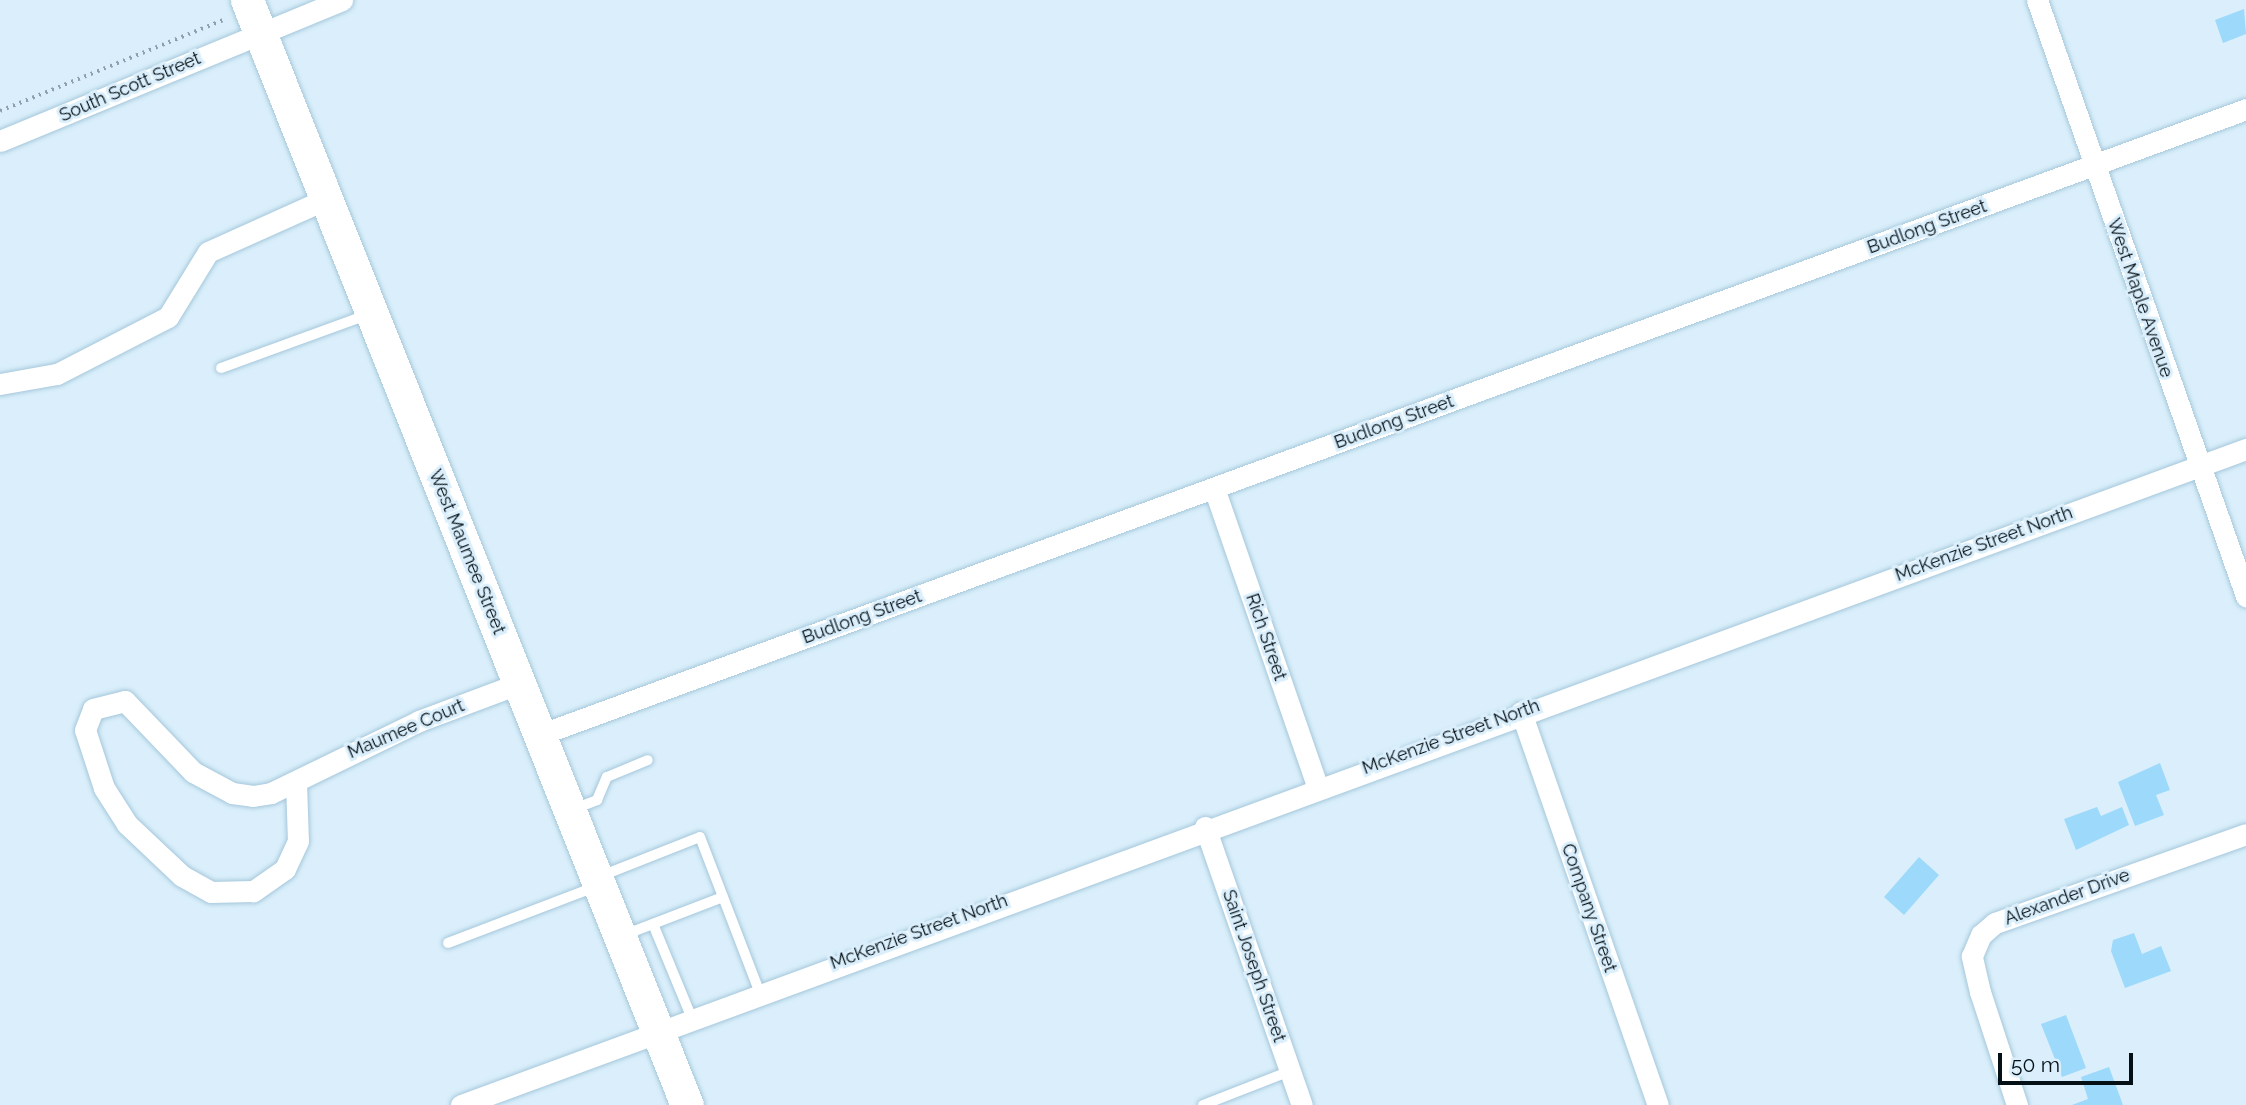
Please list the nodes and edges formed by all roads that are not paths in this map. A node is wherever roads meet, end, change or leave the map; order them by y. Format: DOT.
graph roads {
  1 [pos="342,0"];
  2 [pos="2037,0"];
  3 [pos="237,10"];
  4 [pos="260,33"];
  5 [pos="2246,109"];
  6 [pos="0,141"];
  7 [pos="2094,165"];
  8 [pos="326,199"];
  9 [pos="372,313"];
  10 [pos="221,369"];
  11 [pos="0,384"];
  12 [pos="2246,449"];
  13 [pos="2199,466"];
  14 [pos="1214,488"];
  15 [pos="2246,596"];
  16 [pos="520,683"];
  17 [pos="1521,712"];
  18 [pos="542,734"];
  19 [pos="648,760"];
  20 [pos="296,782"];
  21 [pos="1317,786"];
  22 [pos="572,810"];
  23 [pos="1205,827"];
  24 [pos="2246,834"];
  25 [pos="600,881"];
  26 [pos="723,897"];
  27 [pos="653,923"];
  28 [pos="621,936"];
  29 [pos="448,943"];
  30 [pos="759,991"];
  31 [pos="691,1016"];
  32 [pos="657,1028"];
  33 [pos="1290,1070"];
  34 [pos="461,1105"];
  35 [pos="687,1105"];
  36 [pos="1203,1105"];
  37 [pos="1302,1105"];
  38 [pos="1658,1105"];
  39 [pos="2017,1105"];
  1 -- 4 [label="street, South Scott Street"];
  2 -- 7 [label="street, West Maple Avenue"];
  3 -- 4 [label="main road, West Maumee Street"];
  4 -- 6 [label="street, South Scott Street"];
  4 -- 8 [label="main road, West Maumee Street"];
  5 -- 7 [label="street, Budlong Street"];
  7 -- 13 [label="street, West Maple Avenue"];
  7 -- 14 [label="street, Budlong Street"];
  8 -- 9 [label="main road, West Maumee Street"];
  8 -- 11 [label="street"];
  9 -- 10 [label="lane"];
  9 -- 16 [label="main road, West Maumee Street"];
  12 -- 13 [label="street, McKenzie Street North"];
  13 -- 15 [label="street, West Maple Avenue"];
  13 -- 17 [label="street, McKenzie Street North"];
  14 -- 18 [label="street, Budlong Street"];
  14 -- 21 [label="street, Rich Street"];
  16 -- 18 [label="main road, West Maumee Street"];
  16 -- 20 [label="street, Maumee Court"];
  17 -- 21 [label="street, McKenzie Street North"];
  17 -- 38 [label="street, Company Street"];
  18 -- 22 [label="main road, West Maumee Street"];
  19 -- 22 [label="lane"];
  20 -- 20 [label="street, Maumee Court"];
  21 -- 23 [label="street, McKenzie Street North"];
  22 -- 25 [label="main road, West Maumee Street"];
  23 -- 30 [label="street, McKenzie Street North"];
  23 -- 33 [label="street, Saint Joseph Street"];
  24 -- 39 [label="street, Alexander Drive"];
  25 -- 26 [label="lane"];
  25 -- 28 [label="main road, West Maumee Street"];
  25 -- 29 [label="lane"];
  26 -- 27 [label="lane"];
  26 -- 30 [label="lane"];
  27 -- 28 [label="lane"];
  27 -- 31 [label="lane"];
  28 -- 32 [label="main road, West Maumee Street"];
  30 -- 31 [label="street, McKenzie Street North"];
  31 -- 32 [label="street, McKenzie Street North"];
  32 -- 34 [label="street, McKenzie Street North"];
  32 -- 35 [label="main road, West Maumee Street"];
  33 -- 36 [label="lane"];
  33 -- 37 [label="street, Saint Joseph Street"];
}
